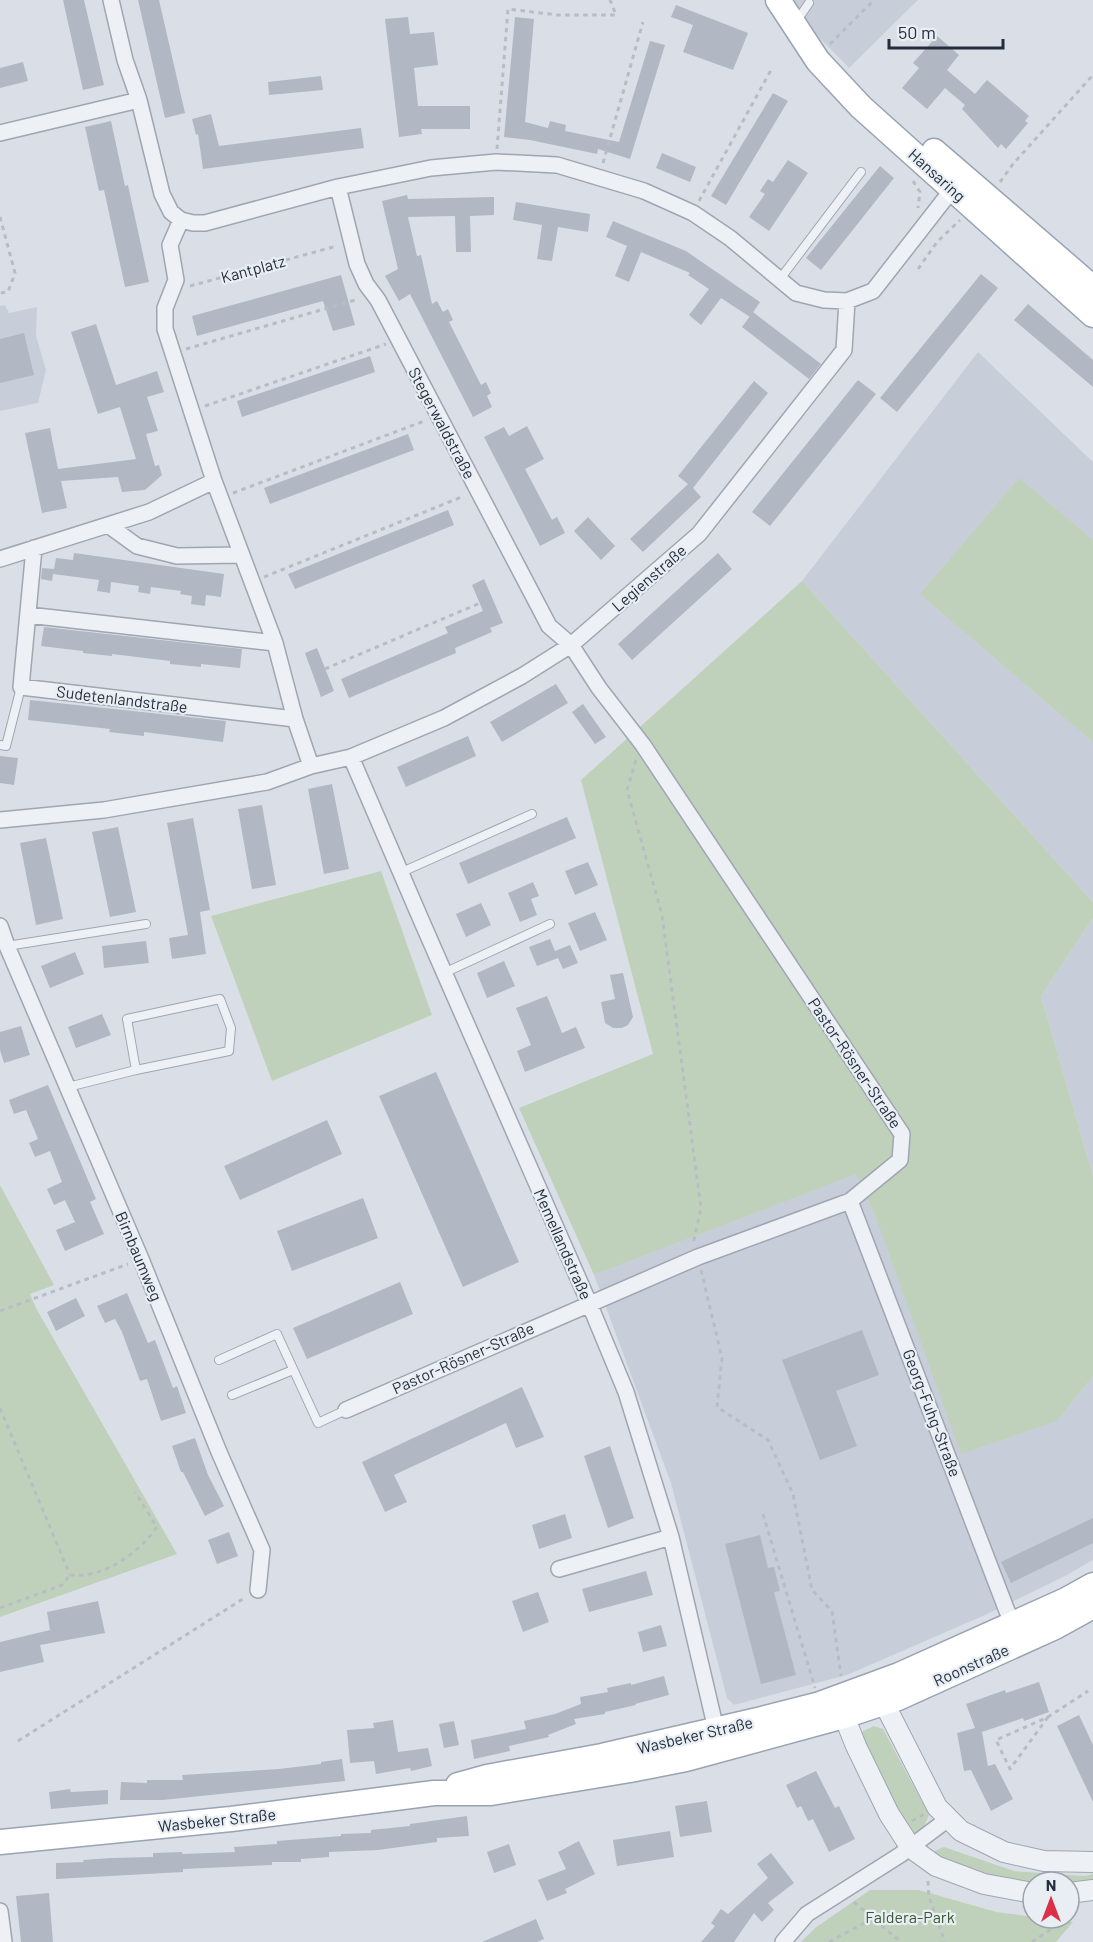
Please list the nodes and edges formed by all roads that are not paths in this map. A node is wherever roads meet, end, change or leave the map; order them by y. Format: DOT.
graph roads {
  1 [pos="111,0"];
  2 [pos="778,0"];
  3 [pos="809,3"];
  4 [pos="795,23"];
  5 [pos="139,100"];
  6 [pos="0,133"];
  7 [pos="861,172"];
  8 [pos="957,182"];
  9 [pos="338,187"];
  10 [pos="181,220"];
  11 [pos="780,279"];
  12 [pos="1093,288"];
  13 [pos="847,301"];
  14 [pos="1093,315"];
  15 [pos="214,480"];
  16 [pos="108,525"];
  17 [pos="34,548"];
  18 [pos="241,555"];
  19 [pos="0,559"];
  20 [pos="28,615"];
  21 [pos="274,643"];
  22 [pos="572,645"];
  23 [pos="21,687"];
  24 [pos="295,719"];
  25 [pos="0,745"];
  26 [pos="351,757"];
  27 [pos="311,766"];
  28 [pos="532,814"];
  29 [pos="0,820"];
  30 [pos="402,872"];
  31 [pos="146,924"];
  32 [pos="550,924"];
  33 [pos="0,926"];
  34 [pos="7,946"];
  35 [pos="444,973"];
  36 [pos="136,1070"];
  37 [pos="68,1088"];
  38 [pos="850,1201"];
  39 [pos="589,1303"];
  40 [pos="219,1360"];
  41 [pos="293,1370"];
  42 [pos="232,1395"];
  43 [pos="346,1410"];
  44 [pos="671,1537"];
  45 [pos="559,1569"];
  46 [pos="1093,1585"];
  47 [pos="258,1590"];
  48 [pos="1093,1606"];
  49 [pos="1014,1624"];
  50 [pos="850,1695"];
  51 [pos="884,1702"];
  52 [pos="719,1740"];
  53 [pos="948,1819"];
  54 [pos="0,1842"];
  55 [pos="911,1848"];
  56 [pos="1093,1862"];
  57 [pos="1021,1890"];
  58 [pos="0,1911"];
  59 [pos="4,1942"];
  60 [pos="783,1942"];
  1 -- 5 [label="street"];
  2 -- 4 [label="main road, Hansaring"];
  3 -- 4 [label="lane"];
  4 -- 8 [label="main road, Hansaring"];
  4 -- 8 [label="main road, Hansaring"];
  5 -- 6 [label="street"];
  5 -- 10 [label="street"];
  7 -- 11 [label="lane"];
  8 -- 12 [label="main road, Hansaring"];
  8 -- 13 [label="street"];
  8 -- 14 [label="main road, Hansaring"];
  9 -- 10 [label="street"];
  9 -- 11 [label="street"];
  9 -- 22 [label="street, Stegerwaldstraße"];
  10 -- 15 [label="street"];
  11 -- 13 [label="street"];
  13 -- 22 [label="street, Legienstraße"];
  15 -- 16 [label="street"];
  15 -- 18 [label="street"];
  16 -- 17 [label="street"];
  16 -- 18 [label="street"];
  17 -- 19 [label="street"];
  17 -- 20 [label="street"];
  18 -- 21 [label="street"];
  20 -- 21 [label="street"];
  20 -- 23 [label="street"];
  21 -- 24 [label="street"];
  22 -- 26 [label="street, Legienstraße"];
  22 -- 38 [label="street, Pastor-Rösner-Straße"];
  23 -- 24 [label="street, Sudetenlandstraße"];
  23 -- 25 [label="lane"];
  24 -- 27 [label="street"];
  26 -- 27 [label="street"];
  26 -- 30 [label="street, Memellandstraße"];
  27 -- 29 [label="street"];
  28 -- 30 [label="lane"];
  30 -- 35 [label="street, Memellandstraße"];
  31 -- 34 [label="lane"];
  32 -- 35 [label="lane"];
  33 -- 34 [label="street, Birnbaumweg"];
  34 -- 37 [label="street, Birnbaumweg"];
  35 -- 39 [label="street, Memellandstraße"];
  36 -- 36 [label="lane"];
  36 -- 37 [label="lane"];
  37 -- 47 [label="street, Birnbaumweg"];
  38 -- 39 [label="street, Pastor-Rösner-Straße"];
  38 -- 49 [label="street, Georg-Fuhg-Straße"];
  39 -- 43 [label="street, Pastor-Rösner-Straße"];
  39 -- 44 [label="street, Memellandstraße"];
  40 -- 41 [label="lane"];
  41 -- 42 [label="lane"];
  41 -- 43 [label="lane"];
  44 -- 45 [label="street"];
  44 -- 52 [label="street, Memellandstraße"];
  46 -- 49 [label="main road, Roonstraße"];
  48 -- 51 [label="main road, Roonstraße"];
  49 -- 50 [label="main road, Roonstraße"];
  50 -- 51 [label="main road, Roonstraße"];
  50 -- 51 [label="street"];
  50 -- 52 [label="main road, Wasbeker Straße"];
  50 -- 55 [label="street"];
  51 -- 53 [label="street"];
  52 -- 54 [label="main road, Wasbeker Straße"];
  53 -- 55 [label="street"];
  53 -- 56 [label="street"];
  55 -- 57 [label="street"];
  55 -- 60 [label="street"];
  58 -- 59 [label="street"];
}
